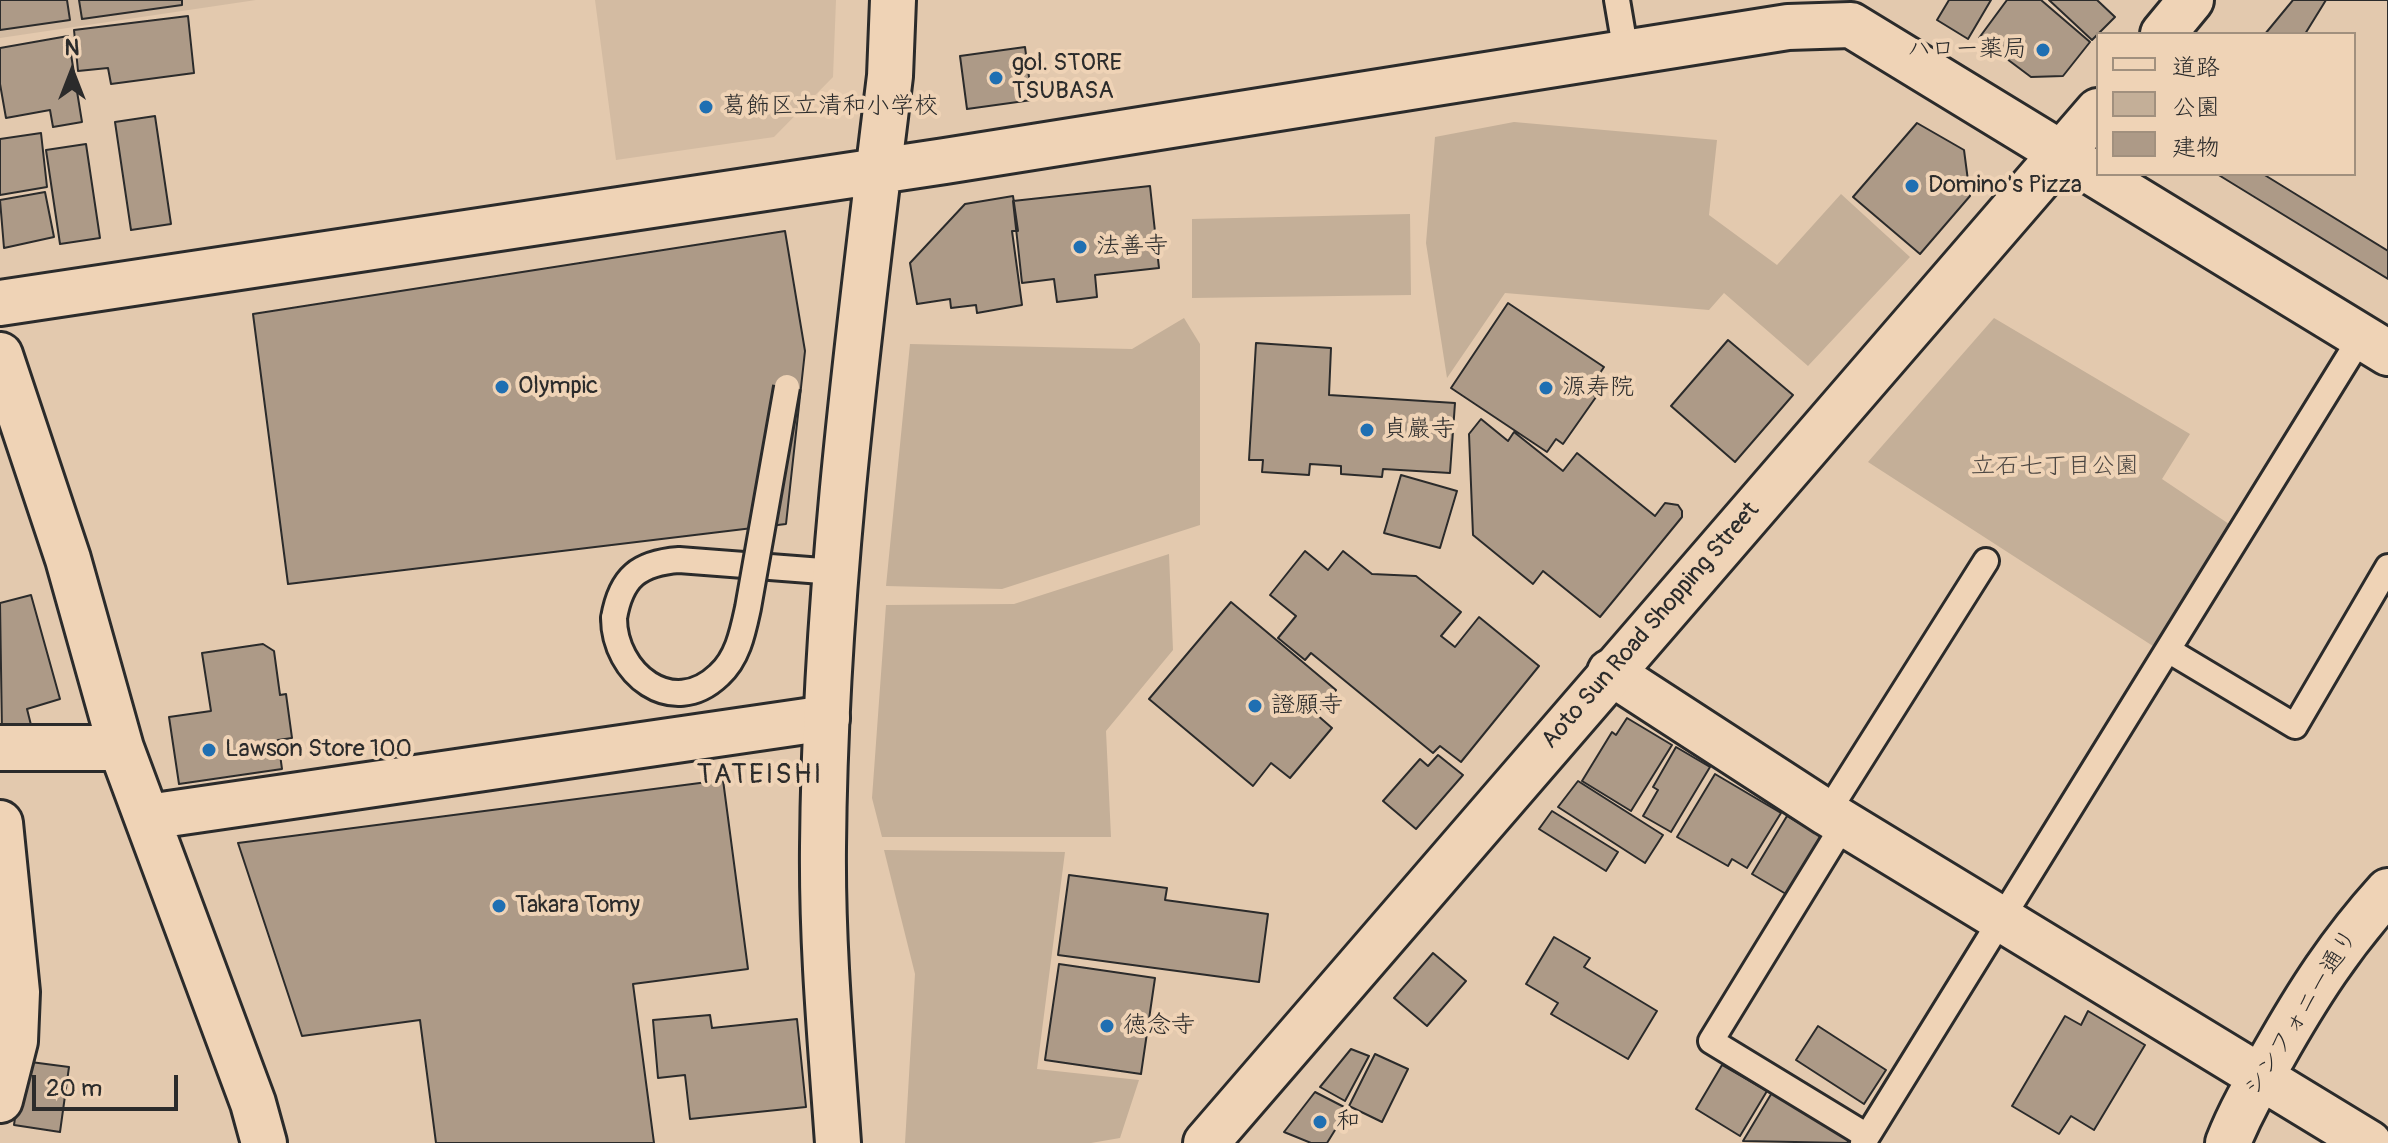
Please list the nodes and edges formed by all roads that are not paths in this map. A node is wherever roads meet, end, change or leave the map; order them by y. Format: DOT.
graph roads {
  1 [pos="893,0"];
  2 [pos="1617,0"];
  3 [pos="2191,0"];
  4 [pos="1852,12"];
  5 [pos="2165,32"];
  6 [pos="1626,53"];
  7 [pos="2096,113"];
  8 [pos="2062,152"];
  9 [pos="876,171"];
  10 [pos="2096,173"];
  11 [pos="2101,176"];
  12 [pos="0,303"];
  13 [pos="2375,345"];
  14 [pos="0,355"];
  15 [pos="787,387"];
  16 [pos="1986,561"];
  17 [pos="2388,567"];
  18 [pos="835,572"];
  19 [pos="2168,650"];
  20 [pos="1610,672"];
  21 [pos="827,718"];
  22 [pos="0,748"];
  23 [pos="121,748"];
  24 [pos="148,817"];
  25 [pos="1835,818"];
  26 [pos="0,823"];
  27 [pos="2388,891"];
  28 [pos="2002,917"];
  29 [pos="2262,1075"];
  30 [pos="0,1100"];
  31 [pos="1865,1140"];
  32 [pos="1215,1141"];
  33 [pos="264,1143"];
  34 [pos="838,1143"];
  35 [pos="2228,1143"];
  36 [pos="2369,1143"];
  1 -- 9 [label="street"];
  2 -- 6 [label="lane"];
  3 -- 5 [label="street"];
  4 -- 6 [label="street"];
  4 -- 8 [label="street"];
  6 -- 9 [label="street"];
  7 -- 8 [label="street, Aoto Sun Road Shopping Street"];
  8 -- 10 [label="street"];
  8 -- 20 [label="street, Aoto Sun Road Shopping Street"];
  9 -- 12 [label="street"];
  9 -- 18 [label="street"];
  11 -- 13 [label="street"];
  13 -- 19 [label="lane"];
  14 -- 23 [label="street"];
  15 -- 18 [label="lane, bridge"];
  16 -- 25 [label="lane"];
  17 -- 19 [label="lane"];
  18 -- 21 [label="street"];
  19 -- 28 [label="lane"];
  20 -- 25 [label="street"];
  20 -- 32 [label="street, Aoto Sun Road Shopping Street"];
  21 -- 24 [label="street"];
  21 -- 34 [label="street"];
  22 -- 23 [label="street"];
  23 -- 24 [label="street"];
  24 -- 33 [label="street"];
  25 -- 28 [label="street"];
  25 -- 31 [label="lane"];
  26 -- 30 [label="street"];
  27 -- 29 [label="street, シンフォニー通り"];
  28 -- 29 [label="street"];
  28 -- 31 [label="lane"];
  29 -- 35 [label="street, シンフォニー通り"];
  29 -- 36 [label="street"];
}
